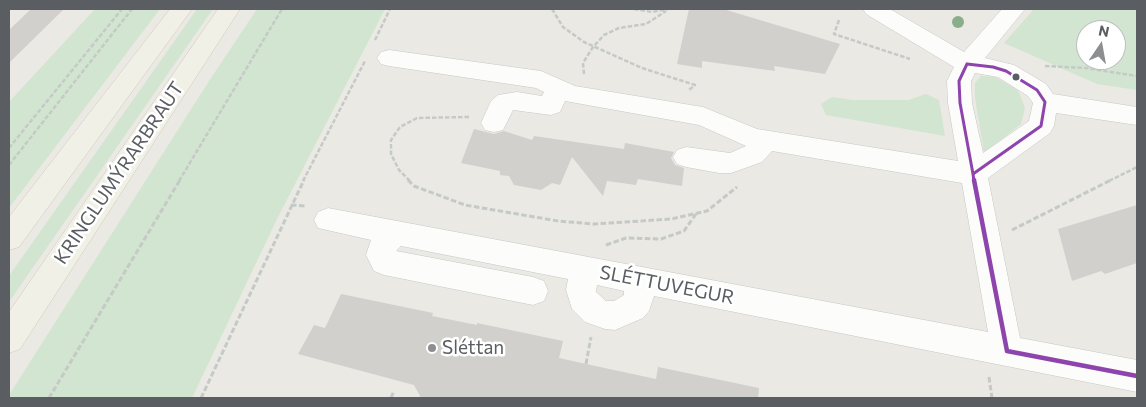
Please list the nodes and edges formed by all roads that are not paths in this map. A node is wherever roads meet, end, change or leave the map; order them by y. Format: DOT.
graph roads {
  1 [pos="229,9"];
  2 [pos="246,9"];
  3 [pos="874,9"];
  4 [pos="1014,9"];
  5 [pos="179,11"];
  6 [pos="376,54"];
  7 [pos="967,64"];
  8 [pos="557,88"];
  9 [pos="1046,102"];
  10 [pos="1137,116"];
  11 [pos="155,120"];
  12 [pos="495,120"];
  13 [pos="765,140"];
  14 [pos="686,157"];
  15 [pos="973,174"];
  16 [pos="328,220"];
  17 [pos="399,234"];
  18 [pos="9,238"];
  19 [pos="586,270"];
  20 [pos="641,280"];
  21 [pos="533,291"];
  22 [pos="9,338"];
  23 [pos="1007,351"];
  24 [pos="1137,376"];
  1 -- 11 [label="main road, KRINGLUMÝRARBRAUT"];
  2 -- 11 [label="main road"];
  3 -- 7 [label="street"];
  4 -- 7 [label="street"];
  5 -- 18 [label="main road"];
  6 -- 8 [label="street"];
  7 -- 9 [label="street"];
  7 -- 15 [label="street"];
  8 -- 12 [label="street"];
  8 -- 13 [label="street"];
  9 -- 10 [label="street"];
  9 -- 15 [label="street"];
  11 -- 22 [label="main road, KRINGLUMÝRARBRAUT"];
  13 -- 14 [label="street"];
  13 -- 15 [label="street"];
  15 -- 23 [label="street"];
  16 -- 17 [label="street, SLÉTTUVEGUR"];
  17 -- 19 [label="street, SLÉTTUVEGUR"];
  17 -- 21 [label="street"];
  19 -- 20 [label="street, SLÉTTUVEGUR"];
  19 -- 20 [label="street"];
  20 -- 23 [label="street, SLÉTTUVEGUR"];
  23 -- 24 [label="street, SLÉTTUVEGUR"];
}
